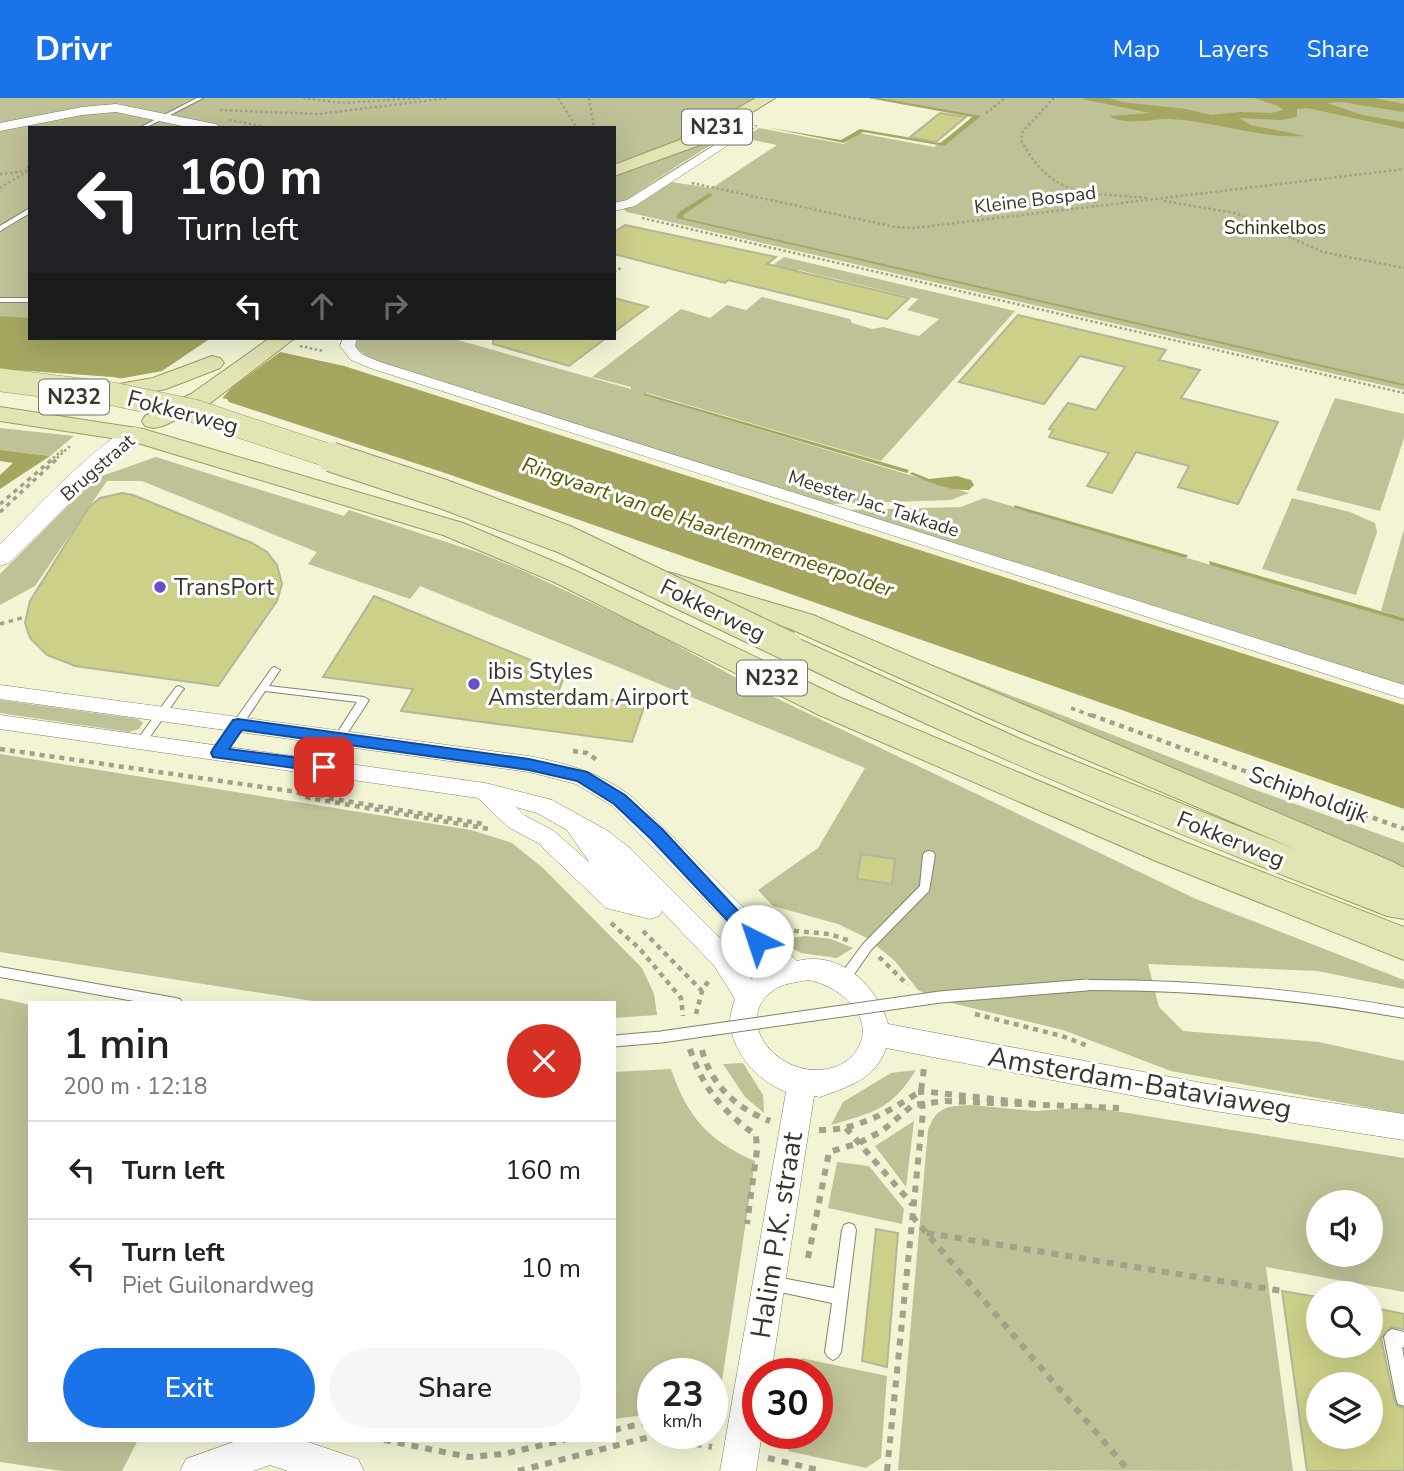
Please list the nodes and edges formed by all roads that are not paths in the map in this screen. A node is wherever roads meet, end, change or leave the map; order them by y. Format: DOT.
graph roads {
  1 [pos="201,98"];
  2 [pos="767,98"];
  3 [pos="162,116"];
  4 [pos="144,126"];
  5 [pos="206,126"];
  6 [pos="0,127"];
  7 [pos="752,127"];
  8 [pos="616,170"];
  9 [pos="672,179"];
  10 [pos="616,206"];
  11 [pos="28,211"];
  12 [pos="0,229"];
  13 [pos="0,300"];
  14 [pos="28,300"];
  15 [pos="348,340"];
  16 [pos="288,343"];
  17 [pos="234,346"];
  18 [pos="0,380"];
  19 [pos="0,394"];
  20 [pos="182,401"];
  21 [pos="0,414"];
  22 [pos="132,429"];
  23 [pos="0,531"];
  24 [pos="0,558"];
  25 [pos="275,670"];
  26 [pos="263,688"];
  27 [pos="179,689"];
  28 [pos="0,692"];
  29 [pos="1404,692"];
  30 [pos="161,713"];
  31 [pos="0,722"];
  32 [pos="238,724"];
  33 [pos="339,738"];
  34 [pos="142,742"];
  35 [pos="218,753"];
  36 [pos="485,791"];
  37 [pos="574,822"];
  38 [pos="929,855"];
  39 [pos="1404,886"];
  40 [pos="1404,906"];
  41 [pos="682,917"];
  42 [pos="643,918"];
  43 [pos="1404,944"];
  44 [pos="790,970"];
  45 [pos="0,972"];
  46 [pos="844,979"];
  47 [pos="749,999"];
  48 [pos="165,1001"];
  49 [pos="1404,1013"];
  50 [pos="876,1034"];
  51 [pos="616,1041"];
  52 [pos="802,1083"];
  53 [pos="1404,1127"];
  54 [pos="849,1230"];
  55 [pos="769,1283"];
  56 [pos="841,1297"];
  57 [pos="1404,1340"];
  58 [pos="833,1352"];
  59 [pos="1404,1398"];
  60 [pos="270,1448"];
  61 [pos="739,1461"];
  62 [pos="198,1471"];
  63 [pos="346,1471"];
  1 -- 3 [label="lane"];
  2 -- 8 [label="main road, N231"];
  3 -- 4 [label="lane"];
  3 -- 5 [label="street"];
  3 -- 6 [label="street"];
  7 -- 9 [label="street"];
  9 -- 10 [label="street"];
  11 -- 12 [label="lane"];
  13 -- 14 [label="lane"];
  15 -- 29 [label="street, Meester Jac. Takkade"];
  16 -- 20 [label="main road, Brugstraat"];
  17 -- 20 [label="main road, Brugstraat"];
  18 -- 40 [label="main road, Fokkerweg / N232, bridge"];
  19 -- 20 [label="main road, N232"];
  20 -- 22 [label="main road, Brugstraat"];
  20 -- 22 [label="main road, N232"];
  20 -- 39 [label="main road, N232"];
  21 -- 22 [label="main road, N232"];
  22 -- 23 [label="street, Brugstraat"];
  22 -- 24 [label="street, Brugstraat"];
  22 -- 43 [label="main road, Fokkerweg / N232"];
  25 -- 26 [label="lane"];
  26 -- 32 [label="lane"];
  26 -- 33 [label="lane"];
  27 -- 30 [label="lane"];
  28 -- 30 [label="street"];
  30 -- 32 [label="street"];
  30 -- 34 [label="lane"];
  31 -- 34 [label="street"];
  32 -- 33 [label="street"];
  32 -- 35 [label="lane"];
  33 -- 44 [label="street"];
  34 -- 35 [label="street"];
  35 -- 36 [label="street"];
  36 -- 37 [label="street"];
  36 -- 42 [label="street"];
  37 -- 41 [label="street"];
  37 -- 42 [label="street"];
  38 -- 46 [label="lane"];
  41 -- 42 [label="street"];
  41 -- 47 [label="street"];
  44 -- 46 [label="street"];
  44 -- 47 [label="street"];
  45 -- 48 [label="lane"];
  46 -- 50 [label="street"];
  47 -- 52 [label="street"];
  49 -- 51 [label="lane, bridge"];
  50 -- 52 [label="street"];
  50 -- 53 [label="street, Amsterdam-Bataviaweg"];
  52 -- 55 [label="street, Halim P.K. straat"];
  54 -- 56 [label="lane"];
  55 -- 56 [label="lane"];
  55 -- 61 [label="street, Halim P.K. straat"];
  56 -- 58 [label="lane"];
  57 -- 59 [label="lane"];
  60 -- 62 [label="street"];
  60 -- 63 [label="street"];
}
